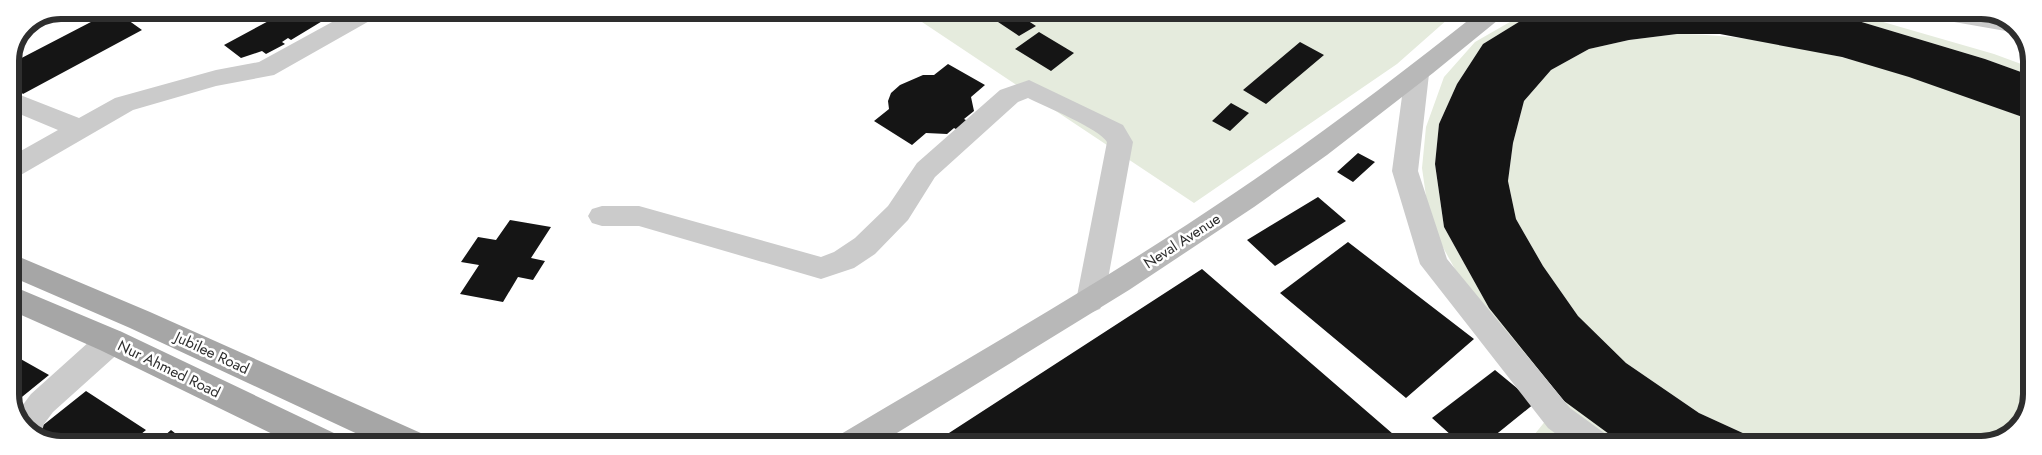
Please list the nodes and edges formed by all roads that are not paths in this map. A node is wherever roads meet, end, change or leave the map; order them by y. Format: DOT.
graph roads {
  1 [pos="356,19"];
  2 [pos="1484,19"];
  3 [pos="1957,19"];
  4 [pos="2009,29"];
  5 [pos="1417,74"];
  6 [pos="19,104"];
  7 [pos="81,129"];
  8 [pos="19,164"];
  9 [pos="602,216"];
  10 [pos="19,268"];
  11 [pos="19,301"];
  12 [pos="1090,301"];
  13 [pos="111,341"];
  14 [pos="29,422"];
  15 [pos="308,436"];
  16 [pos="394,436"];
  17 [pos="865,436"];
  18 [pos="1584,436"];
  1 -- 7 [label="street"];
  2 -- 5 [label="main road, Neval Avenue"];
  3 -- 4 [label="lane"];
  5 -- 12 [label="main road, Neval Avenue"];
  5 -- 18 [label="street"];
  6 -- 7 [label="street"];
  7 -- 8 [label="street"];
  9 -- 12 [label="street"];
  10 -- 16 [label="main road, Jubilee Road"];
  11 -- 13 [label="main road, Nur Ahmed Road"];
  12 -- 17 [label="main road, Neval Avenue"];
  13 -- 14 [label="street"];
  13 -- 15 [label="main road, Nur Ahmed Road"];
}
